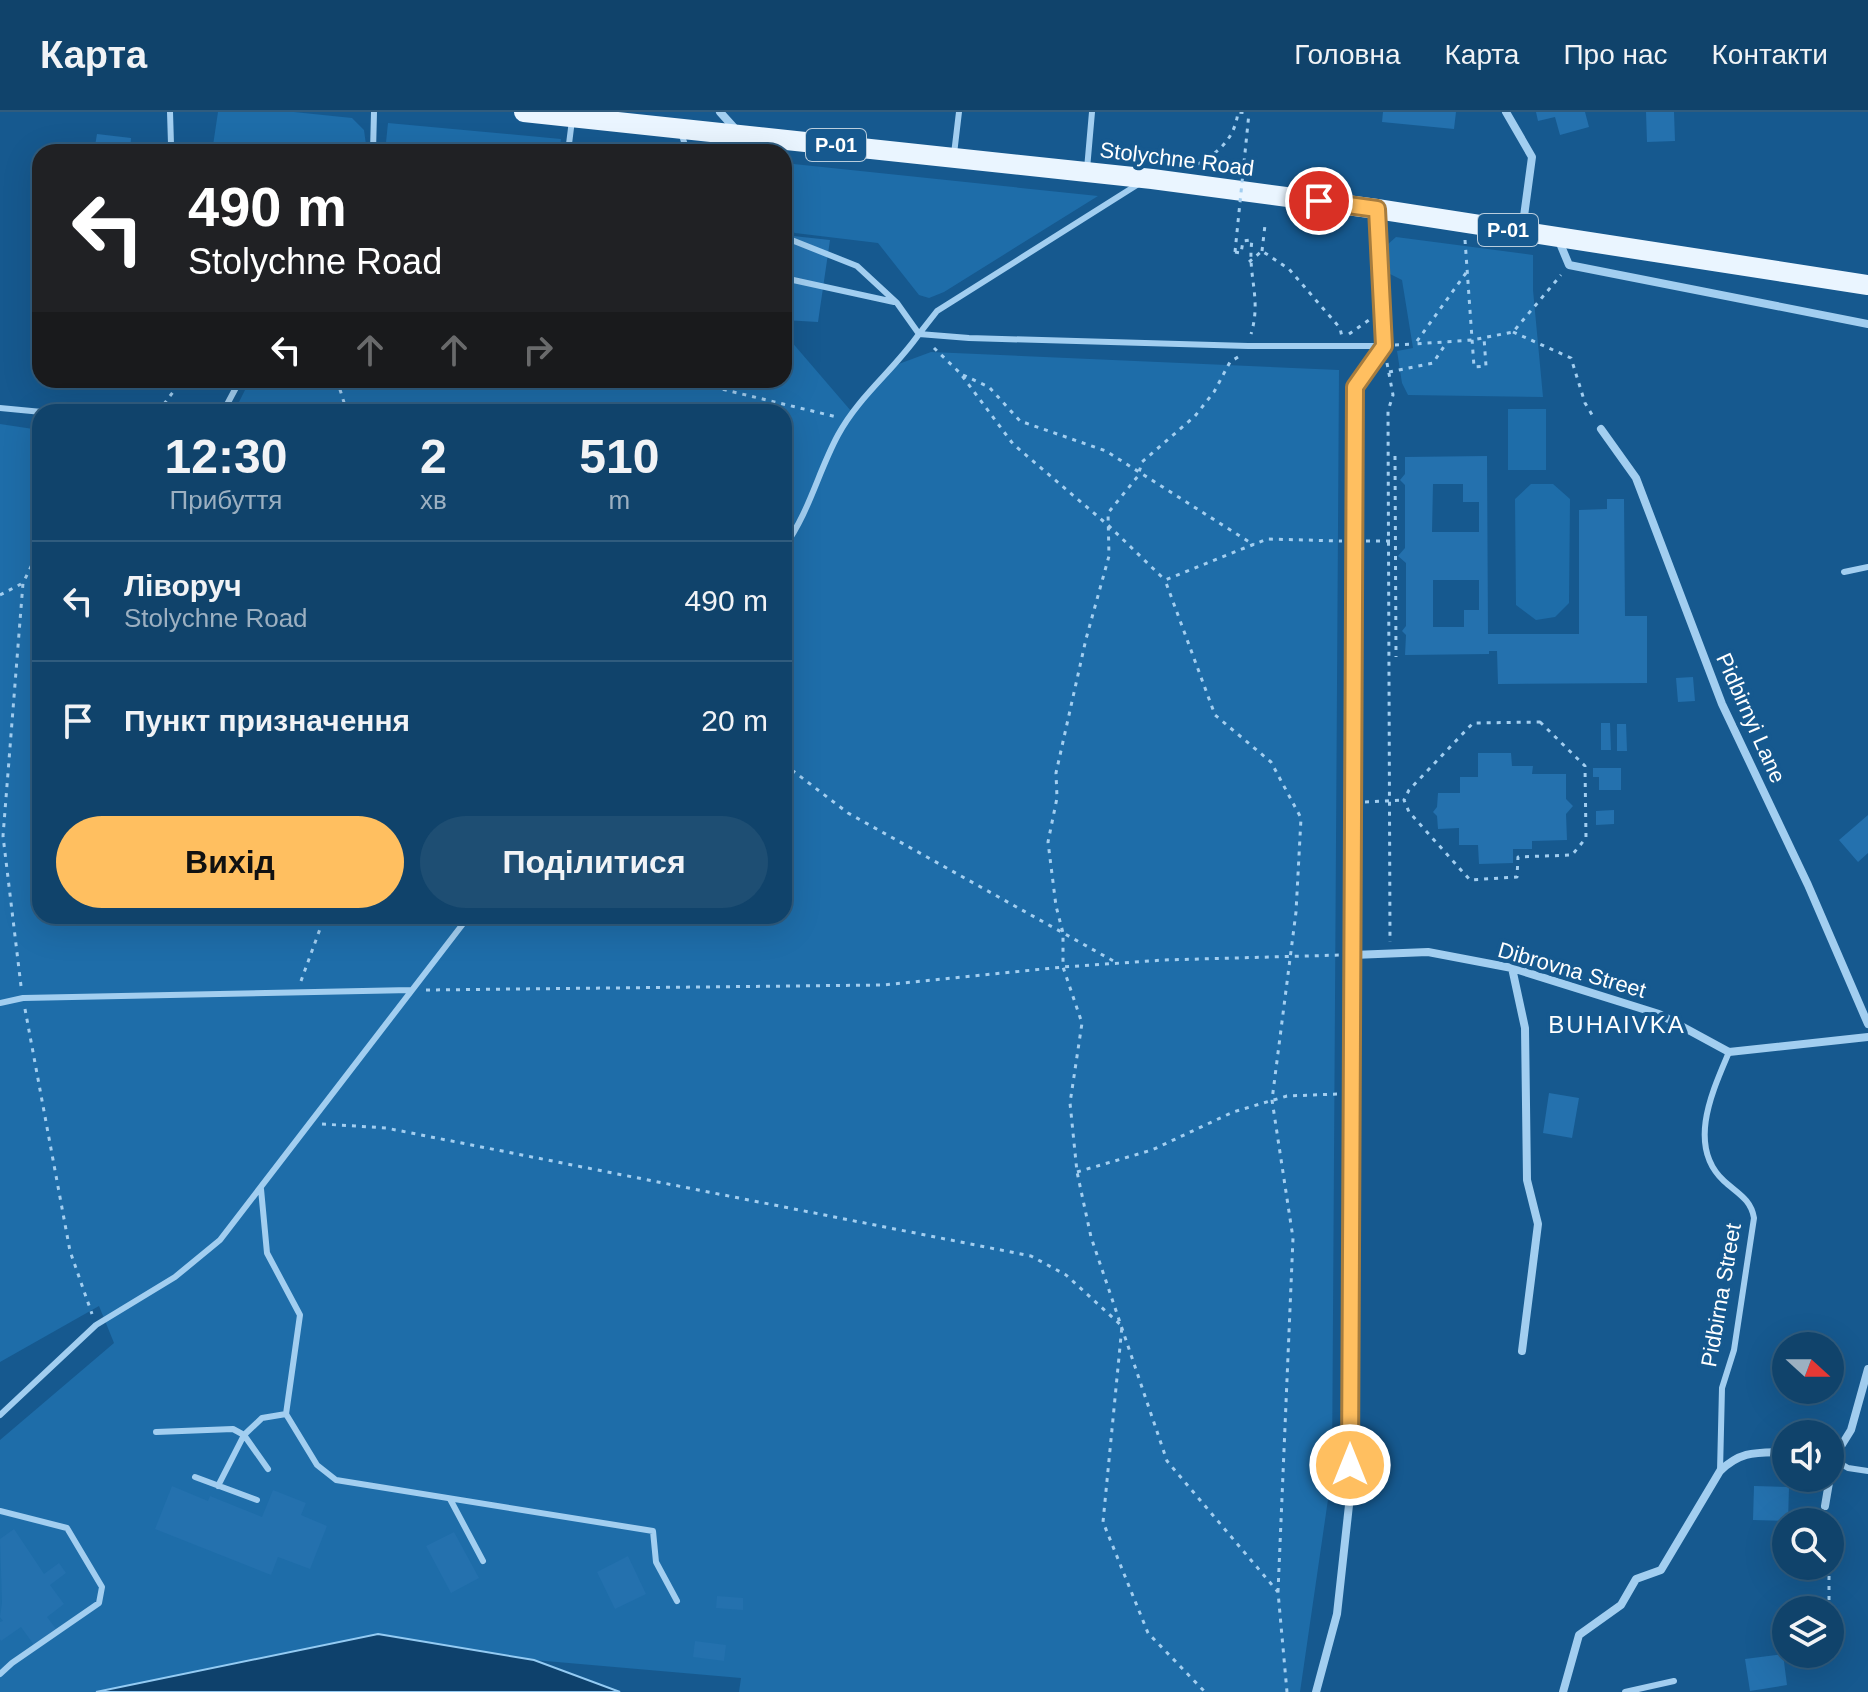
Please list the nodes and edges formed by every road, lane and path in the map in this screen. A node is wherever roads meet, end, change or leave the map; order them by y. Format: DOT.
graph roads {
  1 [pos="170,112"];
  2 [pos="374,112"];
  3 [pos="524,112"];
  4 [pos="720,112"];
  5 [pos="959,112"];
  6 [pos="1092,112"];
  7 [pos="1506,112"];
  8 [pos="1249,113"];
  9 [pos="572,117"];
  10 [pos="680,129"];
  11 [pos="741,135"];
  12 [pos="171,144"];
  13 [pos="373,144"];
  14 [pos="569,144"];
  15 [pos="685,144"];
  16 [pos="954,158"];
  17 [pos="1198,164"];
  18 [pos="1087,172"];
  19 [pos="1147,179"];
  20 [pos="1377,209"];
  21 [pos="1465,224"];
  22 [pos="1265,225"];
  23 [pos="1522,232"];
  24 [pos="1557,237"];
  25 [pos="792,240"];
  26 [pos="1262,251"];
  27 [pos="1249,262"];
  28 [pos="1569,265"];
  29 [pos="1466,273"];
  30 [pos="792,280"];
  31 [pos="1868,285"];
  32 [pos="897,303"];
  33 [pos="1369,319"];
  34 [pos="1868,324"];
  35 [pos="1513,332"];
  36 [pos="919,334"];
  37 [pos="1342,337"];
  38 [pos="1484,338"];
  39 [pos="1472,340"];
  40 [pos="1447,342"];
  41 [pos="1415,344"];
  42 [pos="1248,346"];
  43 [pos="1384,346"];
  44 [pos="1345,347"];
  45 [pos="1389,372"];
  46 [pos="960,373"];
  47 [pos="717,388"];
  48 [pos="782,404"];
  49 [pos="792,406"];
  50 [pos="0,408"];
  51 [pos="32,411"];
  52 [pos="848,420"];
  53 [pos="1601,429"];
  54 [pos="1395,456"];
  55 [pos="1139,472"];
  56 [pos="1388,481"];
  57 [pos="1395,481"];
  58 [pos="1109,526"];
  59 [pos="792,536"];
  60 [pos="1353,541"];
  61 [pos="1388,541"];
  62 [pos="1395,541"];
  63 [pos="1254,545"];
  64 [pos="32,564"];
  65 [pos="1868,567"];
  66 [pos="1844,572"];
  67 [pos="1165,580"];
  68 [pos="23,583"];
  69 [pos="0,595"];
  70 [pos="1388,632"];
  71 [pos="1396,632"];
  72 [pos="1396,657"];
  73 [pos="792,770"];
  74 [pos="1404,800"];
  75 [pos="1389,801"];
  76 [pos="1353,803"];
  77 [pos="320,924"];
  78 [pos="463,924"];
  79 [pos="1063,933"];
  80 [pos="1390,953"];
  81 [pos="1353,955"];
  82 [pos="1290,956"];
  83 [pos="1117,963"];
  84 [pos="1063,967"];
  85 [pos="1512,968"];
  86 [pos="411,990"];
  87 [pos="297,993"];
  88 [pos="23,998"];
  89 [pos="0,1003"];
  90 [pos="1868,1024"];
  91 [pos="1868,1037"];
  92 [pos="1729,1052"];
  93 [pos="1351,1093"];
  94 [pos="1272,1100"];
  95 [pos="311,1124"];
  96 [pos="1077,1172"];
  97 [pos="261,1189"];
  98 [pos="96,1325"];
  99 [pos="1122,1326"];
  100 [pos="1522,1351"];
  101 [pos="1868,1369"];
  102 [pos="286,1414"];
  103 [pos="0,1415"];
  104 [pos="156,1432"];
  105 [pos="244,1435"];
  106 [pos="1844,1440"];
  107 [pos="1772,1452"];
  108 [pos="1844,1466"];
  109 [pos="268,1469"];
  110 [pos="1720,1471"];
  111 [pos="1868,1471"];
  112 [pos="195,1477"];
  113 [pos="218,1486"];
  114 [pos="1827,1492"];
  115 [pos="450,1499"];
  116 [pos="257,1500"];
  117 [pos="1825,1506"];
  118 [pos="0,1511"];
  119 [pos="483,1561"];
  120 [pos="1278,1592"];
  121 [pos="677,1601"];
  122 [pos="0,1674"];
  123 [pos="1674,1681"];
  124 [pos="1205,1692"];
  125 [pos="1287,1692"];
  126 [pos="1316,1692"];
  127 [pos="1563,1692"];
  128 [pos="1625,1692"];
  1 -- 12 [label="lane"];
  2 -- 13 [label="lane"];
  3 -- 9 [label="main road, Stolychne Road / Р-01"];
  4 -- 11 [label="street"];
  5 -- 16 [label="lane"];
  6 -- 18 [label="lane"];
  7 -- 23 [label="street"];
  8 -- 17 [label="path"];
  8 -- 27 [label="path, bridge"];
  9 -- 10 [label="main road, Stolychne Road / Р-01"];
  9 -- 14 [label="lane"];
  10 -- 11 [label="main road, Stolychne Road / Р-01"];
  10 -- 15 [label="lane"];
  11 -- 16 [label="main road, Stolychne Road / Р-01"];
  16 -- 18 [label="main road, Stolychne Road / Р-01"];
  18 -- 19 [label="main road, Stolychne Road / Р-01"];
  19 -- 20 [label="main road, Stolychne Road / Р-01"];
  19 -- 36 [label="lane"];
  20 -- 21 [label="main road, Stolychne Road / Р-01"];
  20 -- 43 [label="street"];
  21 -- 23 [label="main road, Stolychne Road / Р-01"];
  21 -- 29 [label="path"];
  22 -- 26 [label="path"];
  23 -- 24 [label="main road, Stolychne Road / Р-01"];
  24 -- 28 [label="street"];
  24 -- 31 [label="main road, Stolychne Road / Р-01"];
  25 -- 32 [label="lane"];
  26 -- 27 [label="path"];
  26 -- 37 [label="path"];
  27 -- 42 [label="path"];
  28 -- 34 [label="street"];
  28 -- 35 [label="path"];
  29 -- 39 [label="path"];
  29 -- 41 [label="path"];
  30 -- 32 [label="lane"];
  32 -- 36 [label="lane"];
  33 -- 37 [label="path"];
  35 -- 38 [label="path"];
  35 -- 53 [label="path"];
  36 -- 42 [label="lane"];
  36 -- 46 [label="path"];
  36 -- 52 [label="lane"];
  37 -- 44 [label="path"];
  38 -- 39 [label="path"];
  38 -- 39 [label="path"];
  39 -- 40 [label="path"];
  40 -- 41 [label="path"];
  40 -- 45 [label="path"];
  41 -- 43 [label="path"];
  42 -- 44 [label="lane"];
  42 -- 55 [label="path"];
  43 -- 44 [label="lane"];
  43 -- 45 [label="path"];
  43 -- 60 [label="street"];
  45 -- 56 [label="path"];
  46 -- 55 [label="path"];
  46 -- 58 [label="path"];
  47 -- 48 [label="path"];
  49 -- 52 [label="path"];
  50 -- 51 [label="lane"];
  52 -- 59 [label="lane"];
  53 -- 90 [label="street, Pidbirnyi Lane"];
  54 -- 57 [label="path"];
  55 -- 58 [label="path"];
  55 -- 63 [label="path"];
  56 -- 57 [label="path"];
  56 -- 61 [label="path"];
  57 -- 62 [label="path"];
  58 -- 67 [label="path"];
  58 -- 79 [label="path"];
  60 -- 61 [label="path"];
  60 -- 63 [label="path"];
  60 -- 76 [label="street"];
  61 -- 62 [label="path"];
  61 -- 70 [label="path"];
  62 -- 71 [label="path"];
  63 -- 67 [label="path"];
  64 -- 68 [label="path"];
  65 -- 66 [label="lane"];
  67 -- 82 [label="path"];
  68 -- 69 [label="path"];
  68 -- 88 [label="path"];
  70 -- 71 [label="path"];
  70 -- 75 [label="path"];
  71 -- 72 [label="path"];
  73 -- 79 [label="path"];
  74 -- 74 [label="path"];
  74 -- 75 [label="path"];
  75 -- 76 [label="path"];
  75 -- 80 [label="path"];
  76 -- 81 [label="street"];
  77 -- 87 [label="path"];
  78 -- 86 [label="lane"];
  79 -- 83 [label="path"];
  79 -- 84 [label="path"];
  80 -- 81 [label="street, Dibrovna Street"];
  80 -- 85 [label="street, Dibrovna Street"];
  81 -- 82 [label="path"];
  81 -- 93 [label="street"];
  82 -- 83 [label="path"];
  82 -- 94 [label="path"];
  83 -- 84 [label="path"];
  84 -- 86 [label="path"];
  84 -- 96 [label="path"];
  85 -- 92 [label="street, Dibrovna Street"];
  85 -- 100 [label="street"];
  86 -- 87 [label="lane"];
  86 -- 95 [label="lane"];
  87 -- 88 [label="lane"];
  88 -- 89 [label="lane"];
  88 -- 98 [label="path"];
  91 -- 92 [label="street"];
  92 -- 110 [label="lane, Pidbirna Street"];
  93 -- 94 [label="path"];
  93 -- 126 [label="street"];
  94 -- 96 [label="path"];
  94 -- 120 [label="path"];
  95 -- 97 [label="lane"];
  95 -- 99 [label="path"];
  96 -- 99 [label="path"];
  97 -- 98 [label="lane"];
  97 -- 102 [label="lane"];
  98 -- 103 [label="lane"];
  99 -- 120 [label="path"];
  99 -- 124 [label="path"];
  101 -- 106 [label="street"];
  102 -- 105 [label="lane"];
  102 -- 115 [label="lane"];
  104 -- 105 [label="lane"];
  105 -- 109 [label="lane"];
  105 -- 113 [label="lane"];
  107 -- 110 [label="street"];
  108 -- 111 [label="lane"];
  110 -- 127 [label="street, Pidbirna Street"];
  112 -- 113 [label="lane"];
  113 -- 116 [label="lane"];
  114 -- 117 [label="street"];
  115 -- 119 [label="lane"];
  115 -- 121 [label="lane"];
  118 -- 122 [label="lane"];
  120 -- 125 [label="path"];
  123 -- 128 [label="lane"];
}
